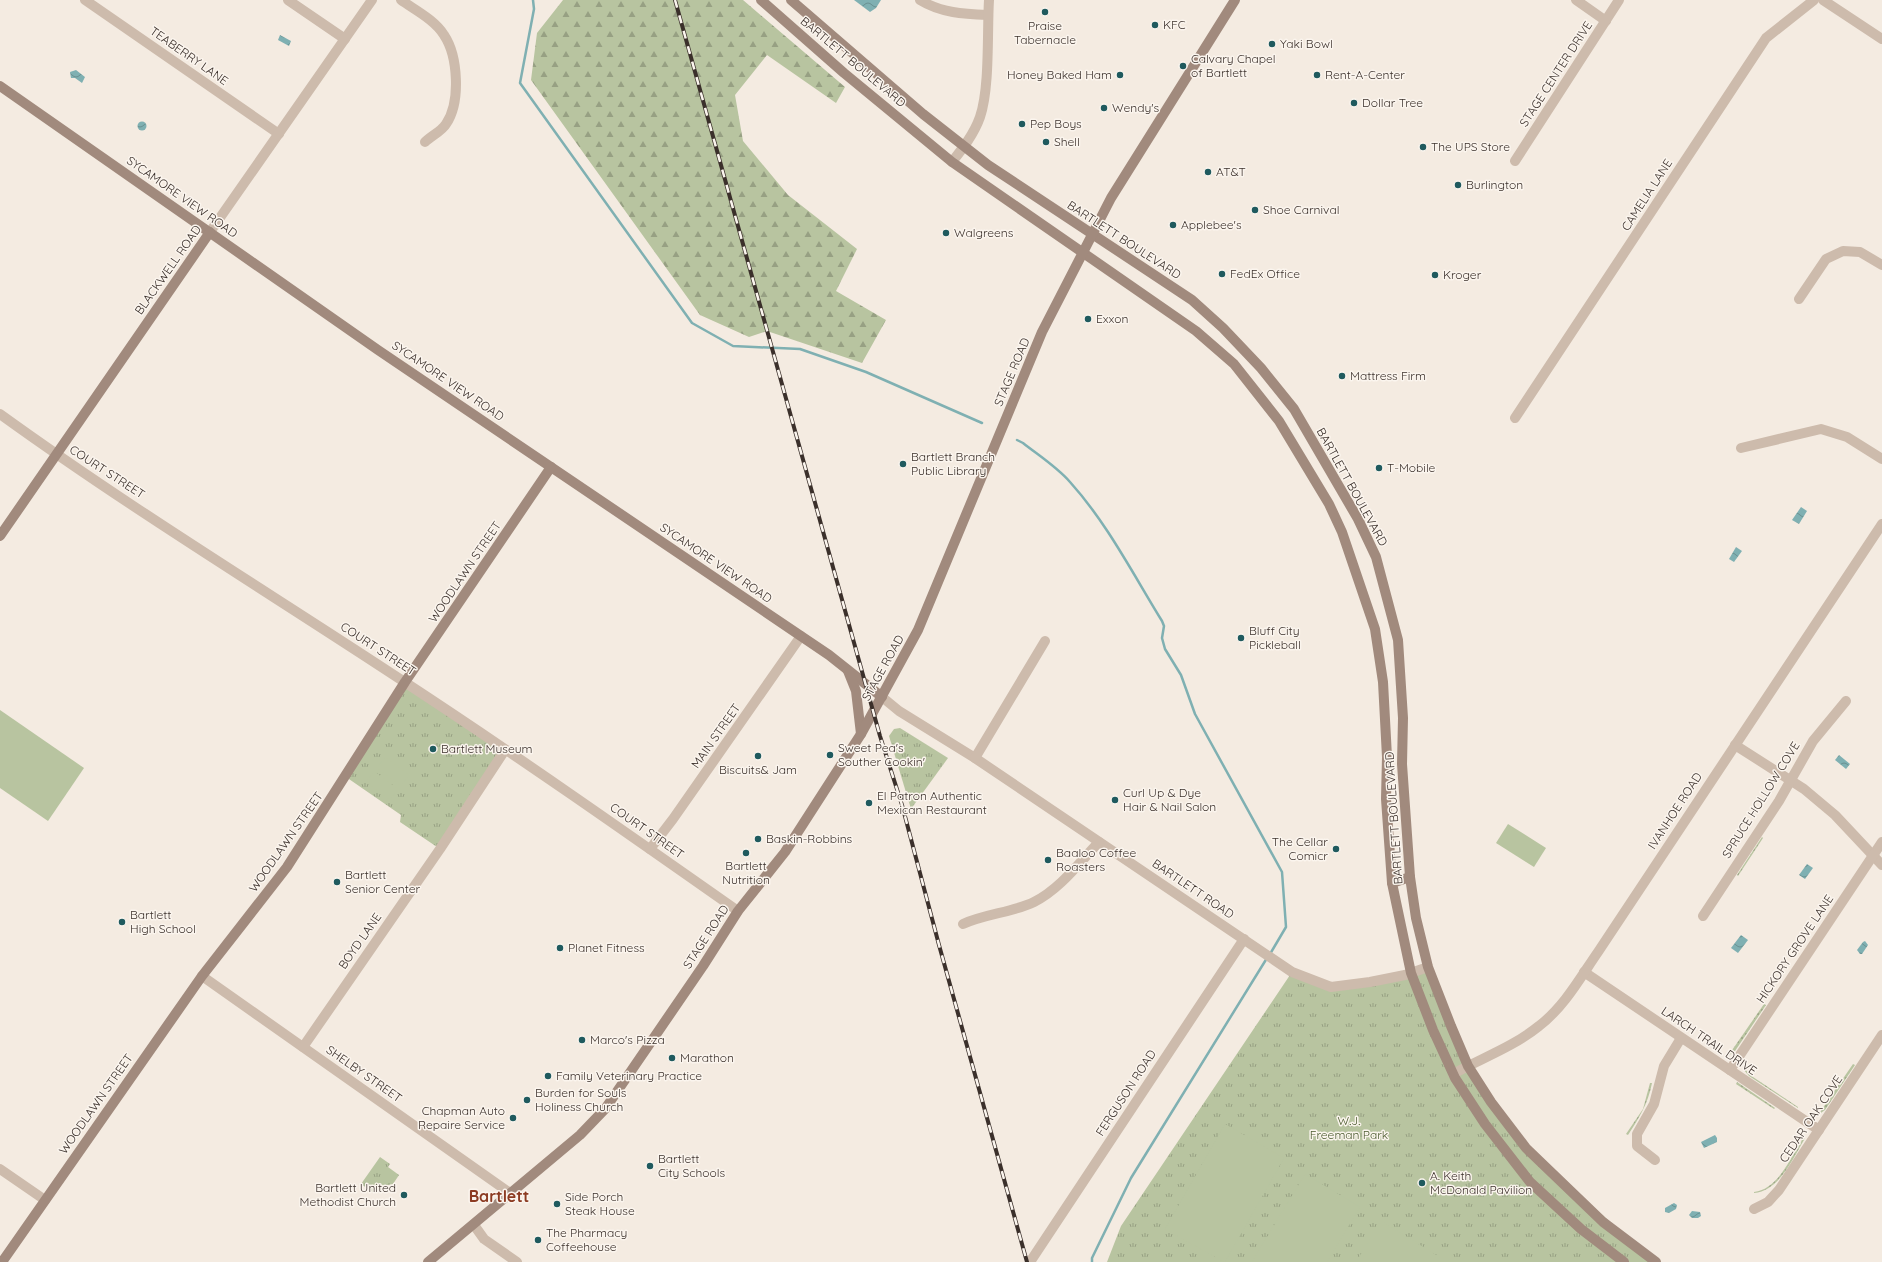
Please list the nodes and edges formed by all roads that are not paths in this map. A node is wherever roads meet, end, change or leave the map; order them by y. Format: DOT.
graph roads {
  1 [pos="85,0"];
  2 [pos="288,0"];
  3 [pos="372,0"];
  4 [pos="401,0"];
  5 [pos="761,0"];
  6 [pos="791,0"];
  7 [pos="920,0"];
  8 [pos="989,0"];
  9 [pos="1235,0"];
  10 [pos="1576,0"];
  11 [pos="1619,0"];
  12 [pos="1814,0"];
  13 [pos="1823,0"];
  14 [pos="988,15"];
  15 [pos="1606,21"];
  16 [pos="345,39"];
  17 [pos="1882,39"];
  18 [pos="0,86"];
  19 [pos="279,134"];
  20 [pos="425,142"];
  21 [pos="964,146"];
  22 [pos="1515,161"];
  23 [pos="952,162"];
  24 [pos="210,232"];
  25 [pos="1092,234"];
  26 [pos="1082,253"];
  27 [pos="1882,265"];
  28 [pos="1799,299"];
  29 [pos="0,414"];
  30 [pos="1515,418"];
  31 [pos="1741,448"];
  32 [pos="56,455"];
  33 [pos="1882,459"];
  34 [pos="551,468"];
  35 [pos="1882,524"];
  36 [pos="0,536"];
  37 [pos="801,636"];
  38 [pos="1045,641"];
  39 [pos="847,669"];
  40 [pos="405,682"];
  41 [pos="882,696"];
  42 [pos="1846,701"];
  43 [pos="1403,718"];
  44 [pos="1385,720"];
  45 [pos="861,734"];
  46 [pos="1735,745"];
  47 [pos="505,750"];
  48 [pos="975,758"];
  49 [pos="1791,780"];
  50 [pos="1099,842"];
  51 [pos="1882,842"];
  52 [pos="650,849"];
  53 [pos="1873,855"];
  54 [pos="1882,865"];
  55 [pos="1410,877"];
  56 [pos="1392,883"];
  57 [pos="738,911"];
  58 [pos="1703,916"];
  59 [pos="963,924"];
  60 [pos="1244,939"];
  61 [pos="1428,967"];
  62 [pos="1584,972"];
  63 [pos="1411,973"];
  64 [pos="202,976"];
  65 [pos="1882,1035"];
  66 [pos="1681,1038"];
  67 [pos="303,1047"];
  68 [pos="1468,1066"];
  69 [pos="1730,1070"];
  70 [pos="1453,1074"];
  71 [pos="1819,1130"];
  72 [pos="1654,1160"];
  73 [pos="0,1169"];
  74 [pos="510,1193"];
  75 [pos="45,1200"];
  76 [pos="1754,1209"];
  77 [pos="474,1225"];
  78 [pos="2,1262"];
  79 [pos="428,1262"];
  80 [pos="517,1262"];
  81 [pos="1030,1262"];
  82 [pos="1624,1262"];
  83 [pos="1656,1262"];
  1 -- 19 [label="street, TEABERRY LANE"];
  2 -- 16 [label="street"];
  3 -- 16 [label="street, BLACKWELL ROAD"];
  4 -- 20 [label="street"];
  5 -- 23 [label="main road, BARTLETT BOULEVARD"];
  6 -- 21 [label="main road, BARTLETT BOULEVARD"];
  7 -- 14 [label="street"];
  8 -- 14 [label="street"];
  9 -- 25 [label="main road, STAGE ROAD"];
  10 -- 15 [label="street"];
  11 -- 15 [label="street, STAGE CENTER DRIVE"];
  12 -- 30 [label="street, CAMELIA LANE"];
  13 -- 17 [label="street"];
  14 -- 21 [label="street"];
  15 -- 22 [label="street, STAGE CENTER DRIVE"];
  16 -- 19 [label="street, BLACKWELL ROAD"];
  18 -- 24 [label="main road, SYCAMORE VIEW ROAD"];
  19 -- 24 [label="street, BLACKWELL ROAD"];
  21 -- 23 [label="street"];
  21 -- 25 [label="main road, BARTLETT BOULEVARD"];
  23 -- 26 [label="main road, BARTLETT BOULEVARD"];
  24 -- 32 [label="main road, BLACKWELL ROAD"];
  24 -- 34 [label="main road, SYCAMORE VIEW ROAD"];
  25 -- 26 [label="main road, STAGE ROAD"];
  25 -- 43 [label="main road, BARTLETT BOULEVARD"];
  26 -- 41 [label="main road, STAGE ROAD"];
  26 -- 44 [label="main road, BARTLETT BOULEVARD"];
  27 -- 28 [label="street"];
  29 -- 32 [label="street, COURT STREET"];
  31 -- 33 [label="street"];
  32 -- 36 [label="main road, BLACKWELL ROAD"];
  32 -- 40 [label="street, COURT STREET"];
  34 -- 37 [label="main road, SYCAMORE VIEW ROAD"];
  34 -- 40 [label="main road, WOODLAWN STREET"];
  35 -- 46 [label="street, IVANHOE ROAD"];
  37 -- 39 [label="main road, SYCAMORE VIEW ROAD"];
  37 -- 52 [label="street, MAIN STREET"];
  38 -- 48 [label="street"];
  39 -- 41 [label="main road, SYCAMORE VIEW ROAD"];
  39 -- 45 [label="main road"];
  40 -- 47 [label="street, COURT STREET"];
  40 -- 64 [label="main road, WOODLAWN STREET"];
  41 -- 45 [label="main road, STAGE ROAD"];
  41 -- 48 [label="street, BARTLETT ROAD"];
  42 -- 49 [label="street, SPRUCE HOLLOW COVE"];
  43 -- 44 [label="main road"];
  43 -- 55 [label="main road, BARTLETT BOULEVARD"];
  44 -- 56 [label="main road, BARTLETT BOULEVARD"];
  45 -- 57 [label="main road, STAGE ROAD"];
  46 -- 49 [label="street"];
  46 -- 62 [label="street, IVANHOE ROAD"];
  47 -- 52 [label="street, COURT STREET"];
  47 -- 67 [label="street, BOYD LANE"];
  48 -- 50 [label="street, BARTLETT ROAD"];
  49 -- 53 [label="street"];
  49 -- 58 [label="street, SPRUCE HOLLOW COVE"];
  50 -- 59 [label="street"];
  50 -- 60 [label="street, BARTLETT ROAD"];
  51 -- 53 [label="street, HICKORY GROVE LANE"];
  52 -- 57 [label="street, COURT STREET"];
  53 -- 54 [label="street"];
  53 -- 69 [label="street, HICKORY GROVE LANE"];
  55 -- 56 [label="main road"];
  55 -- 61 [label="main road, BARTLETT BOULEVARD"];
  56 -- 63 [label="main road, BARTLETT BOULEVARD"];
  57 -- 74 [label="main road, STAGE ROAD"];
  60 -- 63 [label="street, BARTLETT ROAD"];
  60 -- 81 [label="street, FERGUSON ROAD"];
  61 -- 63 [label="street, BARTLETT ROAD"];
  61 -- 68 [label="main road, BARTLETT BOULEVARD"];
  62 -- 66 [label="street, LARCH TRAIL DRIVE"];
  62 -- 68 [label="street, IVANHOE ROAD"];
  63 -- 70 [label="main road, BARTLETT BOULEVARD"];
  64 -- 67 [label="street, SHELBY STREET"];
  64 -- 75 [label="main road, WOODLAWN STREET"];
  65 -- 71 [label="street, CEDAR OAK COVE"];
  66 -- 69 [label="street, LARCH TRAIL DRIVE"];
  66 -- 72 [label="street"];
  67 -- 74 [label="street, SHELBY STREET"];
  68 -- 70 [label="street, IVANHOE ROAD"];
  68 -- 83 [label="main road, BARTLETT BOULEVARD"];
  69 -- 71 [label="street, LARCH TRAIL DRIVE"];
  70 -- 82 [label="main road, BARTLETT BOULEVARD"];
  71 -- 76 [label="street, CEDAR OAK COVE"];
  73 -- 75 [label="street"];
  74 -- 77 [label="main road, STAGE ROAD"];
  75 -- 78 [label="main road, WOODLAWN STREET"];
  77 -- 79 [label="main road, STAGE ROAD"];
  77 -- 80 [label="street"];
}
